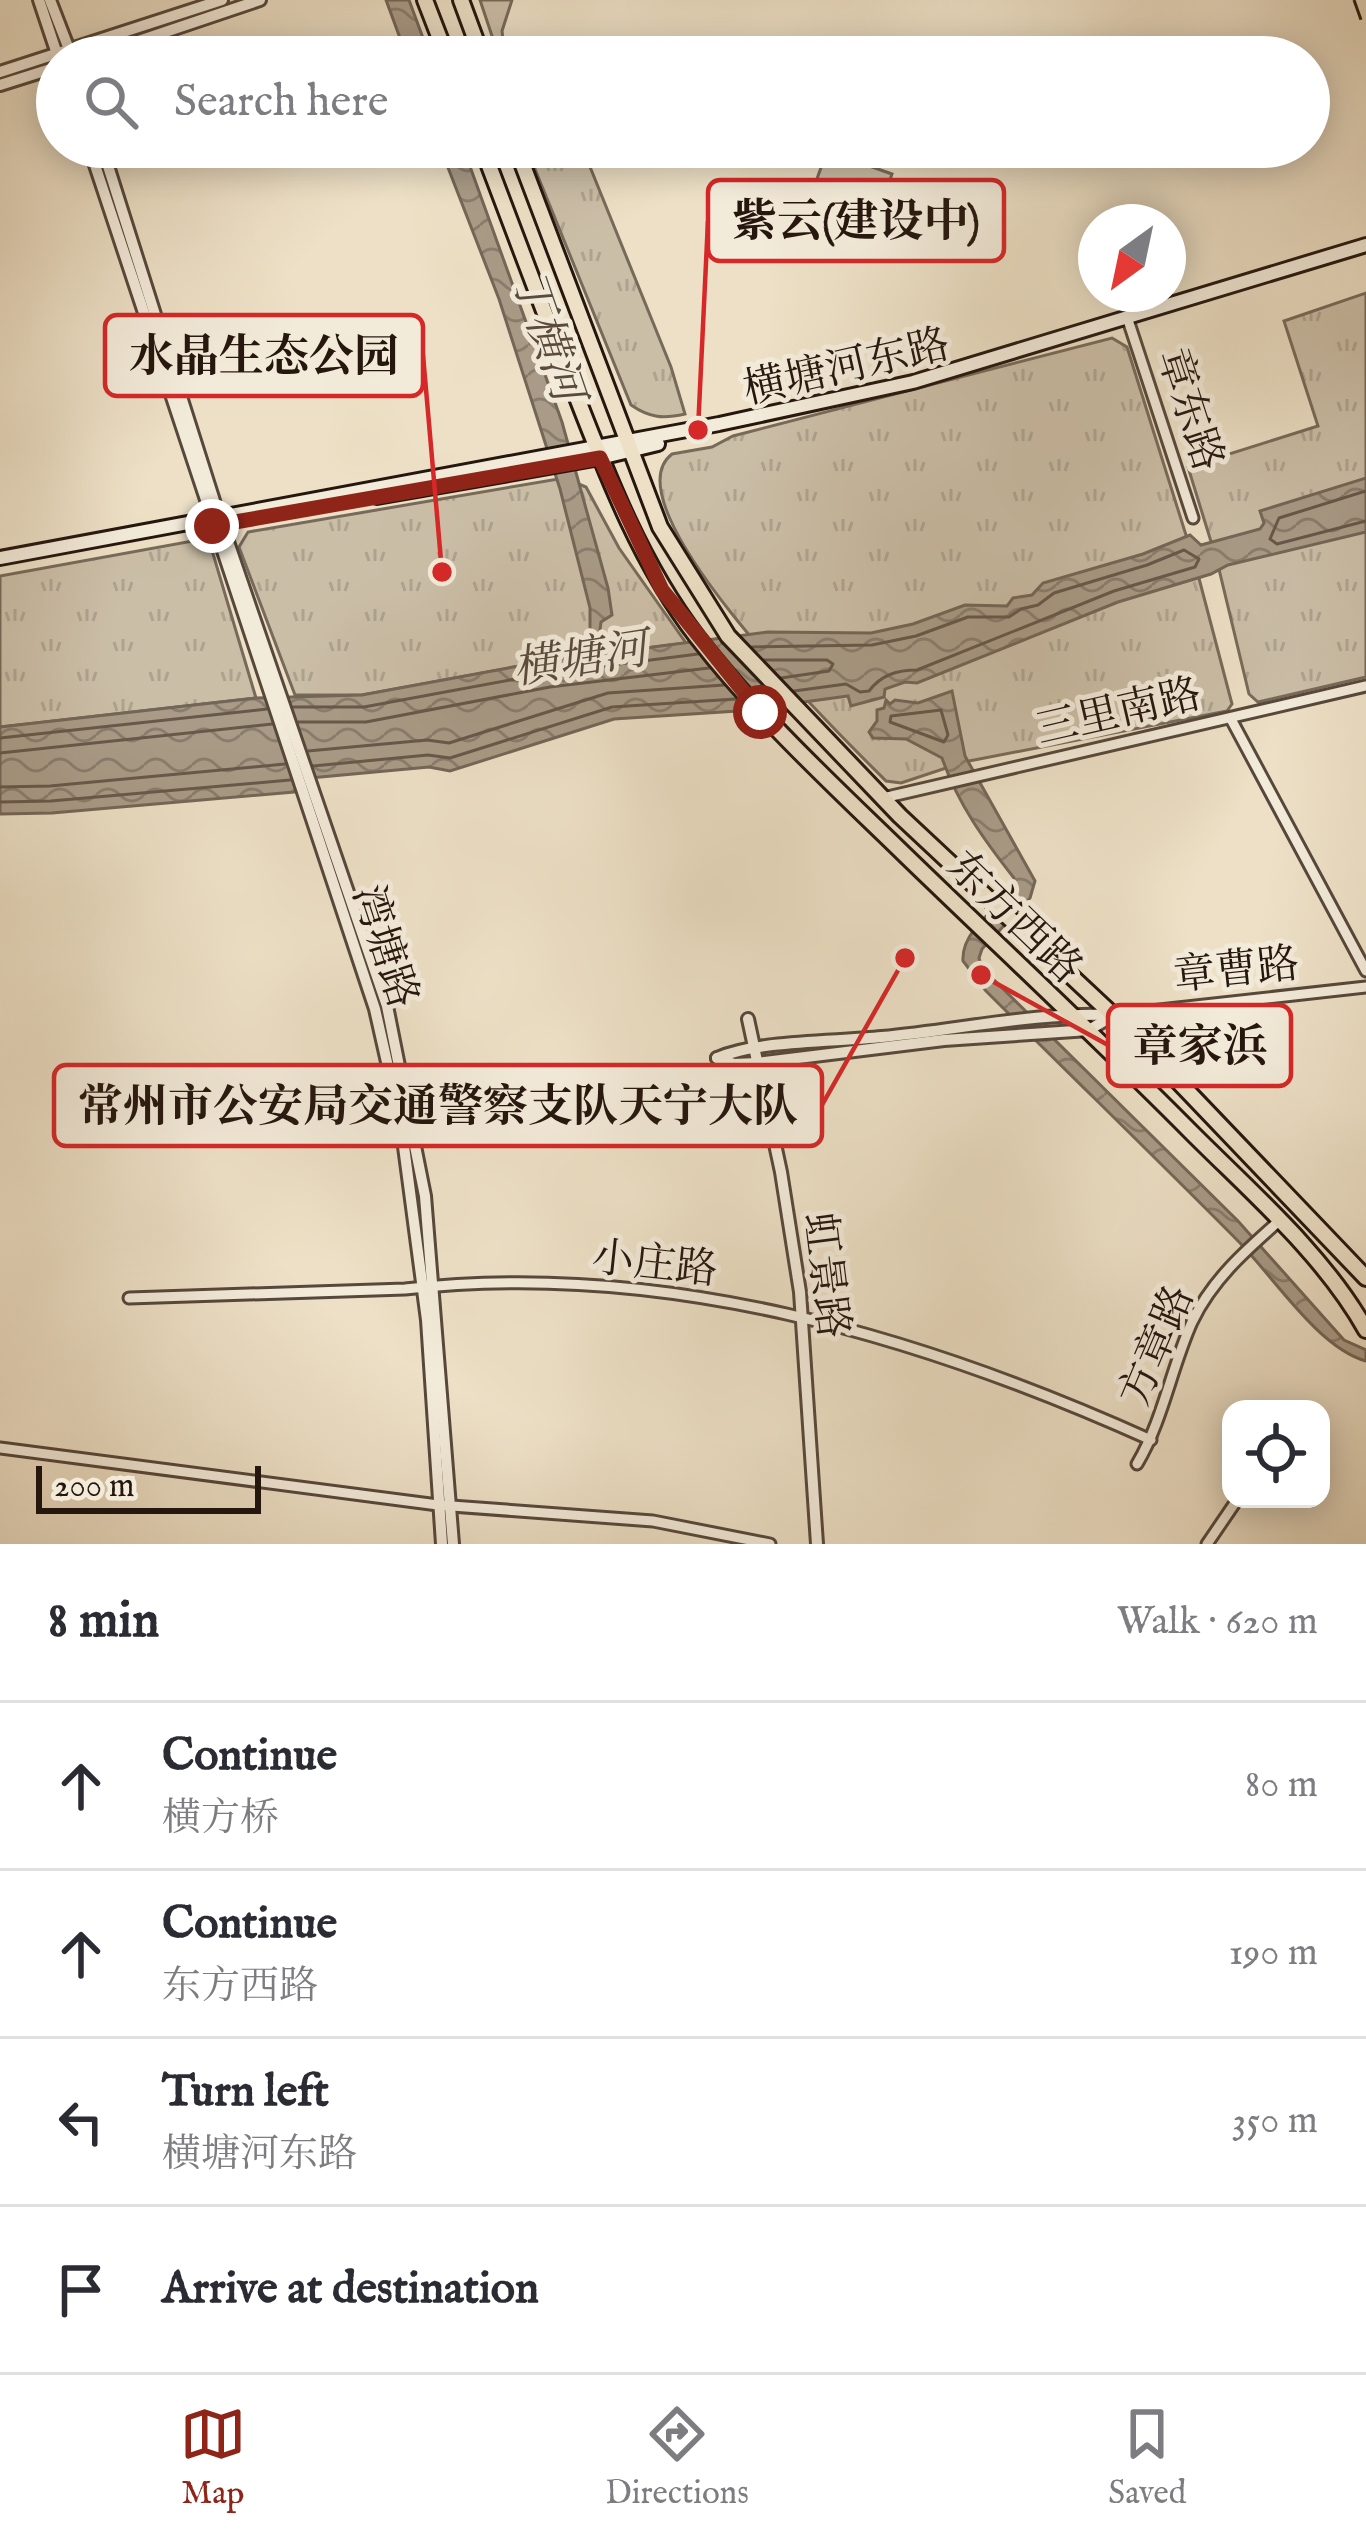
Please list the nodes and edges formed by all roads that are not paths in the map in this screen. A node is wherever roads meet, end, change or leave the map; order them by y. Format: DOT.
graph roads {
  1 [pos="39,0"];
  2 [pos="50,0"];
  3 [pos="222,0"];
  4 [pos="260,0"];
  5 [pos="425,0"];
  6 [pos="460,0"];
  7 [pos="54,36"];
  8 [pos="58,36"];
  9 [pos="122,36"];
  10 [pos="153,36"];
  11 [pos="439,36"];
  12 [pos="474,36"];
  13 [pos="36,64"];
  14 [pos="36,69"];
  15 [pos="0,73"];
  16 [pos="0,85"];
  17 [pos="95,168"];
  18 [pos="108,168"];
  19 [pos="490,168"];
  20 [pos="524,168"];
  21 [pos="1366,245"];
  22 [pos="1128,320"];
  23 [pos="627,446"];
  24 [pos="598,453"];
  25 [pos="1192,518"];
  26 [pos="216,522"];
  27 [pos="0,562"];
  28 [pos="1366,686"];
  29 [pos="1231,718"];
  30 [pos="884,798"];
  31 [pos="1366,971"];
  32 [pos="1366,987"];
  33 [pos="1070,1013"];
  34 [pos="1114,1015"];
  35 [pos="748,1019"];
  36 [pos="1089,1030"];
  37 [pos="754,1048"];
  38 [pos="758,1063"];
  39 [pos="1279,1221"];
  40 [pos="1366,1278"];
  41 [pos="429,1287"];
  42 [pos="129,1298"];
  43 [pos="802,1317"];
  44 [pos="1366,1330"];
  45 [pos="1151,1440"];
  46 [pos="0,1448"];
  47 [pos="1136,1464"];
  48 [pos="445,1506"];
  49 [pos="1232,1508"];
  50 [pos="442,1544"];
  51 [pos="454,1544"];
  52 [pos="770,1544"];
  53 [pos="817,1544"];
  54 [pos="1207,1544"];
  1 -- 7 [label="street"];
  2 -- 8 [label="street"];
  3 -- 9 [label="street"];
  4 -- 10 [label="street"];
  5 -- 11 [label="main road"];
  6 -- 12 [label="main road"];
  13 -- 15 [label="street"];
  14 -- 16 [label="street"];
  17 -- 26 [label="street"];
  18 -- 26 [label="street"];
  19 -- 24 [label="main road"];
  20 -- 23 [label="main road"];
  21 -- 22 [label="main road, 横塘河东路"];
  22 -- 23 [label="main road, 横塘河东路"];
  22 -- 25 [label="street, 章东路"];
  23 -- 24 [label="main road, 横塘河东路"];
  23 -- 30 [label="main road, 东方西路"];
  24 -- 26 [label="main road, 横塘河东路"];
  24 -- 33 [label="main road, 东方西路"];
  26 -- 27 [label="main road"];
  26 -- 41 [label="street, 湾塘路"];
  28 -- 29 [label="street, 三里南路"];
  29 -- 30 [label="street, 三里南路"];
  29 -- 31 [label="street"];
  30 -- 34 [label="main road, 东方西路"];
  32 -- 34 [label="street, 章曹路"];
  33 -- 34 [label="street"];
  33 -- 36 [label="main road, 东方西路"];
  33 -- 37 [label="street"];
  34 -- 36 [label="street"];
  34 -- 40 [label="main road, 东方西路"];
  35 -- 37 [label="street, 虹景路"];
  36 -- 38 [label="street"];
  36 -- 39 [label="main road, 东方西路"];
  37 -- 38 [label="street, 虹景路"];
  37 -- 38 [label="street"];
  38 -- 43 [label="street, 虹景路"];
  39 -- 44 [label="main road, 东方西路"];
  39 -- 45 [label="street, 方章路"];
  41 -- 42 [label="street, 小庄路"];
  41 -- 43 [label="street, 小庄路"];
  41 -- 48 [label="street, 湾塘路"];
  43 -- 45 [label="street, 小庄路"];
  43 -- 53 [label="street, 虹景路"];
  45 -- 47 [label="street, 方章路"];
  46 -- 48 [label="street"];
  48 -- 50 [label="street, 湾塘路"];
  48 -- 51 [label="street"];
  48 -- 52 [label="street"];
  49 -- 54 [label="street"];
}
